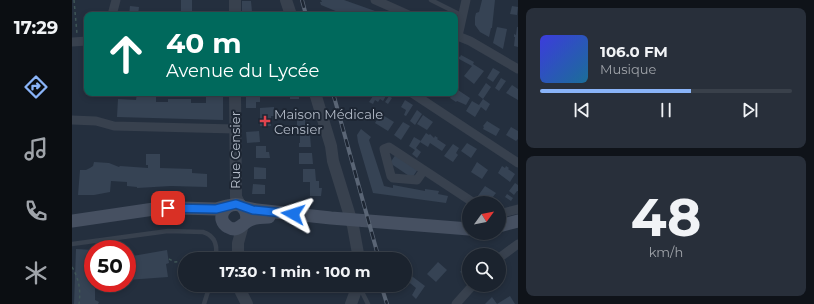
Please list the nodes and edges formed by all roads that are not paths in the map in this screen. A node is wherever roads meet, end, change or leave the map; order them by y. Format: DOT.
graph roads {
  1 [pos="116,0"];
  2 [pos="235,0"];
  3 [pos="286,0"];
  4 [pos="374,0"];
  5 [pos="431,0"];
  6 [pos="466,0"];
  7 [pos="113,12"];
  8 [pos="235,12"];
  9 [pos="290,12"];
  10 [pos="402,12"];
  11 [pos="455,12"];
  12 [pos="458,14"];
  13 [pos="463,16"];
  14 [pos="458,33"];
  15 [pos="458,36"];
  16 [pos="518,69"];
  17 [pos="235,96"];
  18 [pos="316,96"];
  19 [pos="417,96"];
  20 [pos="72,120"];
  21 [pos="235,129"];
  22 [pos="518,163"];
  23 [pos="424,170"];
  24 [pos="463,196"];
  25 [pos="237,206"];
  26 [pos="518,209"];
  27 [pos="506,212"];
  28 [pos="331,218"];
  29 [pos="72,221"];
  30 [pos="518,221"];
  31 [pos="245,224"];
  32 [pos="506,224"];
  33 [pos="226,225"];
  34 [pos="72,228"];
  35 [pos="462,228"];
  36 [pos="238,243"];
  37 [pos="72,244"];
  38 [pos="518,244"];
  39 [pos="216,252"];
  40 [pos="238,252"];
  41 [pos="358,252"];
  42 [pos="506,253"];
  43 [pos="208,292"];
  44 [pos="241,292"];
  45 [pos="356,292"];
  46 [pos="362,292"];
  47 [pos="467,292"];
  48 [pos="204,304"];
  49 [pos="247,304"];
  50 [pos="351,304"];
  51 [pos="368,304"];
  52 [pos="456,304"];
  1 -- 7 [label="street"];
  2 -- 8 [label="street"];
  3 -- 9 [label="street"];
  4 -- 10 [label="street"];
  5 -- 11 [label="lane"];
  6 -- 13 [label="street"];
  12 -- 13 [label="lane"];
  13 -- 14 [label="street"];
  15 -- 16 [label="street"];
  17 -- 21 [label="street, Rue Censier"];
  18 -- 41 [label="street"];
  19 -- 22 [label="street"];
  20 -- 21 [label="street"];
  21 -- 25 [label="street, Rue Censier"];
  23 -- 23 [label="street"];
  23 -- 24 [label="street"];
  25 -- 28 [label="main road"];
  25 -- 29 [label="main road"];
  25 -- 31 [label="main road"];
  25 -- 33 [label="main road"];
  26 -- 27 [label="street"];
  28 -- 31 [label="main road"];
  28 -- 35 [label="main road"];
  30 -- 32 [label="main road"];
  31 -- 33 [label="main road"];
  31 -- 36 [label="street"];
  33 -- 34 [label="main road"];
  33 -- 36 [label="street"];
  36 -- 40 [label="street"];
  37 -- 39 [label="lane"];
  38 -- 42 [label="street"];
  43 -- 48 [label="lane"];
  44 -- 49 [label="street"];
  45 -- 50 [label="street"];
  46 -- 51 [label="lane"];
  47 -- 52 [label="street"];
}
